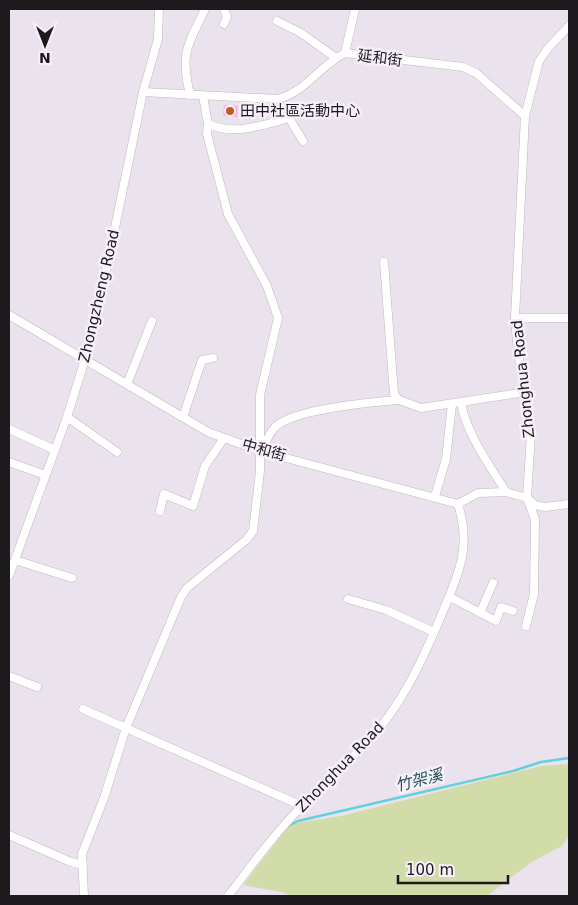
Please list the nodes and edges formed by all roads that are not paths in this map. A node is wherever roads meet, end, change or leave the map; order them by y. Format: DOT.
graph roads {
  1 [pos="159,9"];
  2 [pos="205,9"];
  3 [pos="224,9"];
  4 [pos="355,9"];
  5 [pos="277,20"];
  6 [pos="224,24"];
  7 [pos="569,26"];
  8 [pos="346,53"];
  9 [pos="336,58"];
  10 [pos="143,92"];
  11 [pos="190,95"];
  12 [pos="203,96"];
  13 [pos="525,116"];
  14 [pos="208,124"];
  15 [pos="303,141"];
  16 [pos="384,262"];
  17 [pos="9,315"];
  18 [pos="515,318"];
  19 [pos="569,318"];
  20 [pos="152,321"];
  21 [pos="213,358"];
  22 [pos="86,361"];
  23 [pos="127,384"];
  24 [pos="526,392"];
  25 [pos="399,400"];
  26 [pos="461,403"];
  27 [pos="452,404"];
  28 [pos="67,417"];
  29 [pos="183,417"];
  30 [pos="9,429"];
  31 [pos="224,438"];
  32 [pos="55,450"];
  33 [pos="260,451"];
  34 [pos="117,452"];
  35 [pos="9,462"];
  36 [pos="45,475"];
  37 [pos="506,492"];
  38 [pos="435,496"];
  39 [pos="527,498"];
  40 [pos="458,504"];
  41 [pos="569,504"];
  42 [pos="160,511"];
  43 [pos="15,560"];
  44 [pos="9,576"];
  45 [pos="72,578"];
  46 [pos="494,582"];
  47 [pos="450,597"];
  48 [pos="348,599"];
  49 [pos="513,611"];
  50 [pos="480,613"];
  51 [pos="526,626"];
  52 [pos="434,632"];
  53 [pos="9,676"];
  54 [pos="37,687"];
  55 [pos="83,709"];
  56 [pos="126,728"];
  57 [pos="302,806"];
  58 [pos="9,835"];
  59 [pos="83,865"];
  60 [pos="84,896"];
  61 [pos="228,896"];
  1 -- 10 [label="street, Zhongzheng Road"];
  2 -- 11 [label="street"];
  3 -- 6 [label="street"];
  4 -- 8 [label="street"];
  5 -- 9 [label="street"];
  7 -- 13 [label="street, Zhonghua Road"];
  8 -- 9 [label="street, 延和街"];
  8 -- 13 [label="street, 延和街"];
  9 -- 12 [label="street, 延和街"];
  10 -- 11 [label="street, 延和街"];
  10 -- 22 [label="street, Zhongzheng Road"];
  11 -- 12 [label="street, 延和街"];
  12 -- 14 [label="street"];
  13 -- 18 [label="street, Zhonghua Road"];
  14 -- 15 [label="street"];
  14 -- 33 [label="street"];
  16 -- 25 [label="street"];
  17 -- 22 [label="street, 中和街"];
  18 -- 19 [label="street"];
  18 -- 24 [label="street, Zhonghua Road"];
  20 -- 23 [label="street"];
  21 -- 29 [label="street"];
  22 -- 23 [label="street, 中和街"];
  22 -- 28 [label="street, Zhongzheng Road"];
  23 -- 29 [label="street, 中和街"];
  24 -- 26 [label="street"];
  24 -- 39 [label="street, Zhonghua Road"];
  25 -- 27 [label="street"];
  25 -- 33 [label="street"];
  26 -- 27 [label="street"];
  26 -- 37 [label="street"];
  27 -- 38 [label="street"];
  28 -- 32 [label="street, Zhongzheng Road"];
  28 -- 34 [label="street"];
  29 -- 31 [label="street, 中和街"];
  30 -- 32 [label="street"];
  31 -- 33 [label="street, 中和街"];
  31 -- 42 [label="street"];
  32 -- 36 [label="street, Zhongzheng Road"];
  33 -- 38 [label="street, 中和街"];
  33 -- 56 [label="street"];
  35 -- 36 [label="street"];
  36 -- 43 [label="street, Zhongzheng Road"];
  37 -- 39 [label="street"];
  37 -- 40 [label="street"];
  38 -- 40 [label="street, 中和街"];
  39 -- 41 [label="street"];
  39 -- 51 [label="street, Zhonghua Road"];
  40 -- 47 [label="street, Zhonghua Road"];
  43 -- 44 [label="street, Zhongzheng Road"];
  43 -- 45 [label="street"];
  46 -- 50 [label="street"];
  47 -- 50 [label="street"];
  47 -- 52 [label="street, Zhonghua Road"];
  48 -- 52 [label="street"];
  49 -- 50 [label="street"];
  52 -- 57 [label="street, Zhonghua Road"];
  53 -- 54 [label="street"];
  55 -- 56 [label="street"];
  56 -- 57 [label="street"];
  56 -- 59 [label="street"];
  57 -- 61 [label="street, Zhonghua Road"];
  58 -- 59 [label="street"];
  59 -- 60 [label="street"];
}
